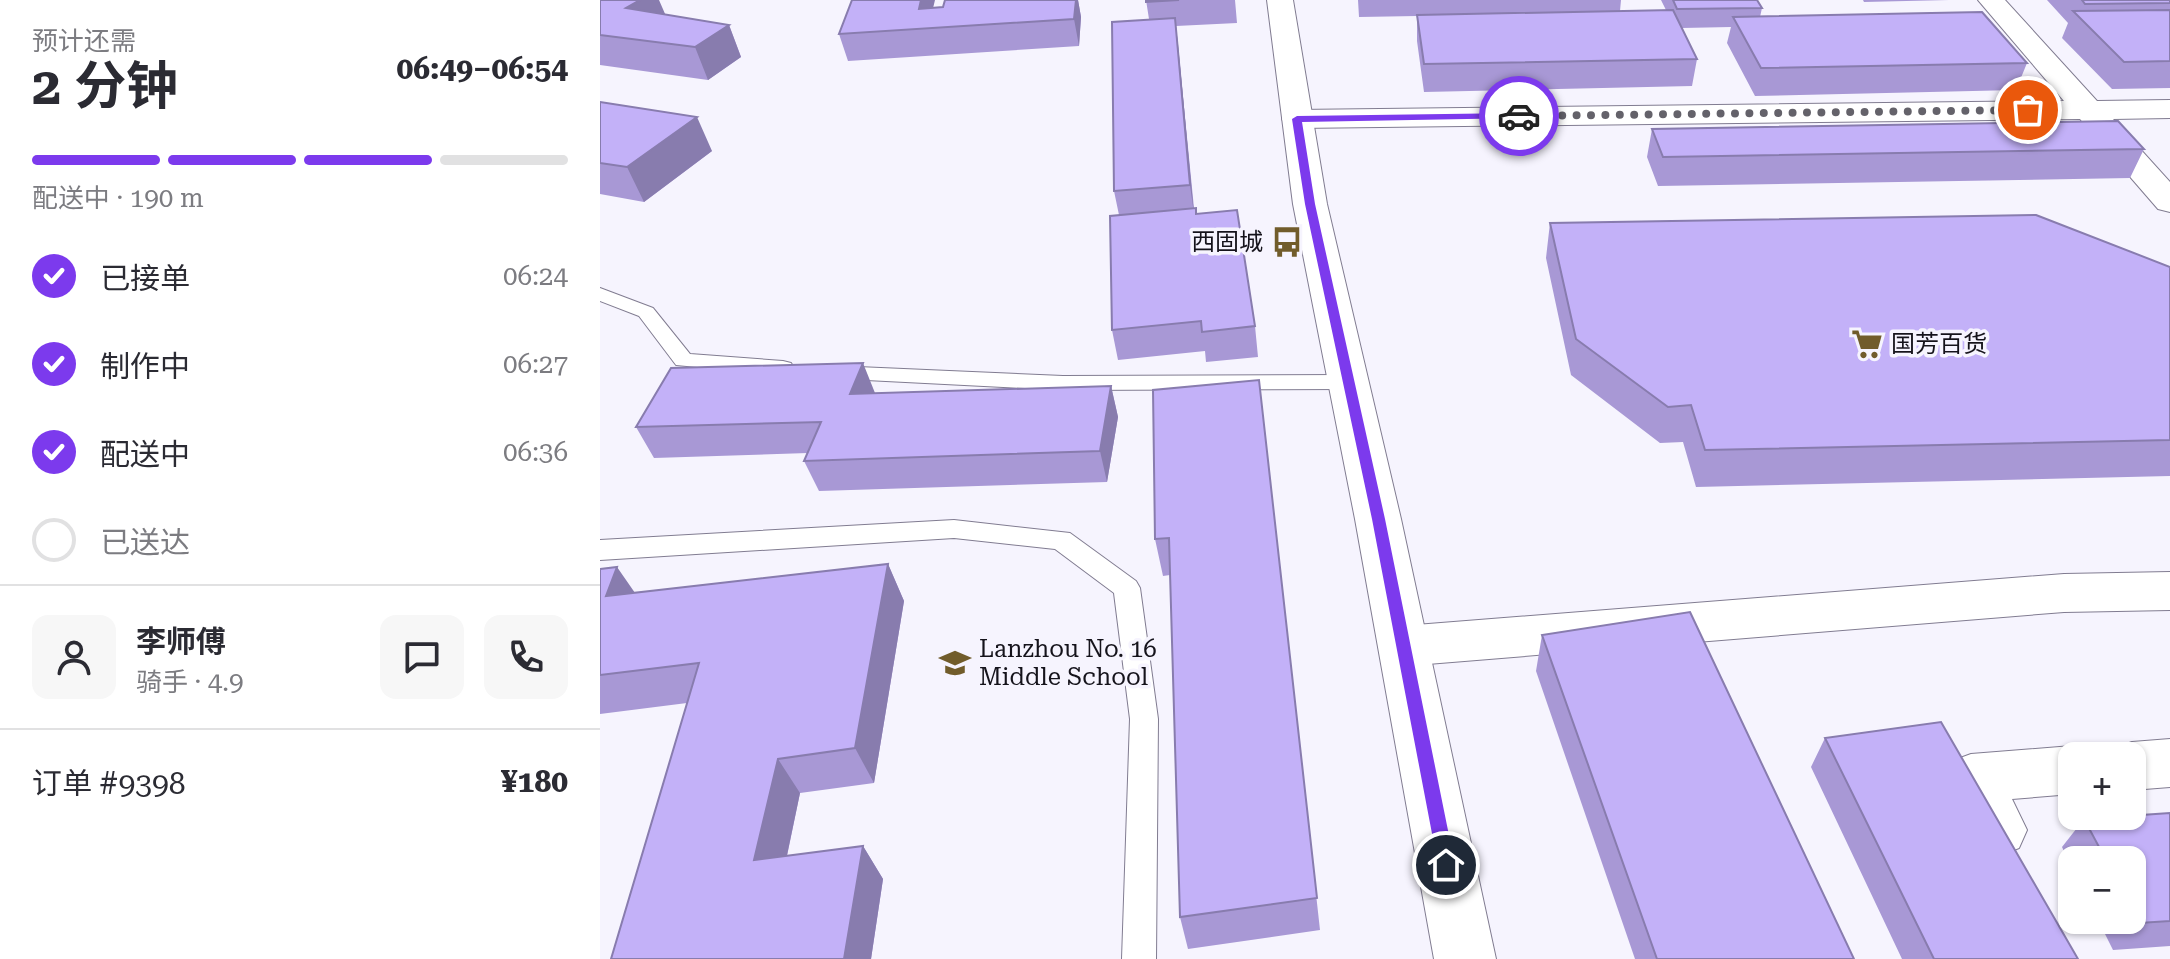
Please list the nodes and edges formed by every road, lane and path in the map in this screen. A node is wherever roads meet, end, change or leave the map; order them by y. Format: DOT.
graph roads {
  1 [pos="1280,0"];
  2 [pos="1991,0"];
  3 [pos="2170,109"];
  4 [pos="2089,110"];
  5 [pos="1297,119"];
  6 [pos="2170,202"];
  7 [pos="600,294"];
  8 [pos="1349,382"];
  9 [pos="600,550"];
  10 [pos="2170,591"];
  11 [pos="1403,646"];
  12 [pos="2170,763"];
  13 [pos="2146,765"];
  14 [pos="2058,771"];
  15 [pos="2023,875"];
  16 [pos="1139,959"];
  17 [pos="1465,959"];
  1 -- 5 [label="street"];
  2 -- 4 [label="street"];
  3 -- 4 [label="street"];
  4 -- 5 [label="street"];
  4 -- 6 [label="street"];
  5 -- 8 [label="street"];
  7 -- 8 [label="lane"];
  8 -- 11 [label="street"];
  9 -- 16 [label="lane"];
  10 -- 11 [label="street"];
  11 -- 17 [label="street"];
  12 -- 13 [label="street"];
  14 -- 15 [label="street"];
}
